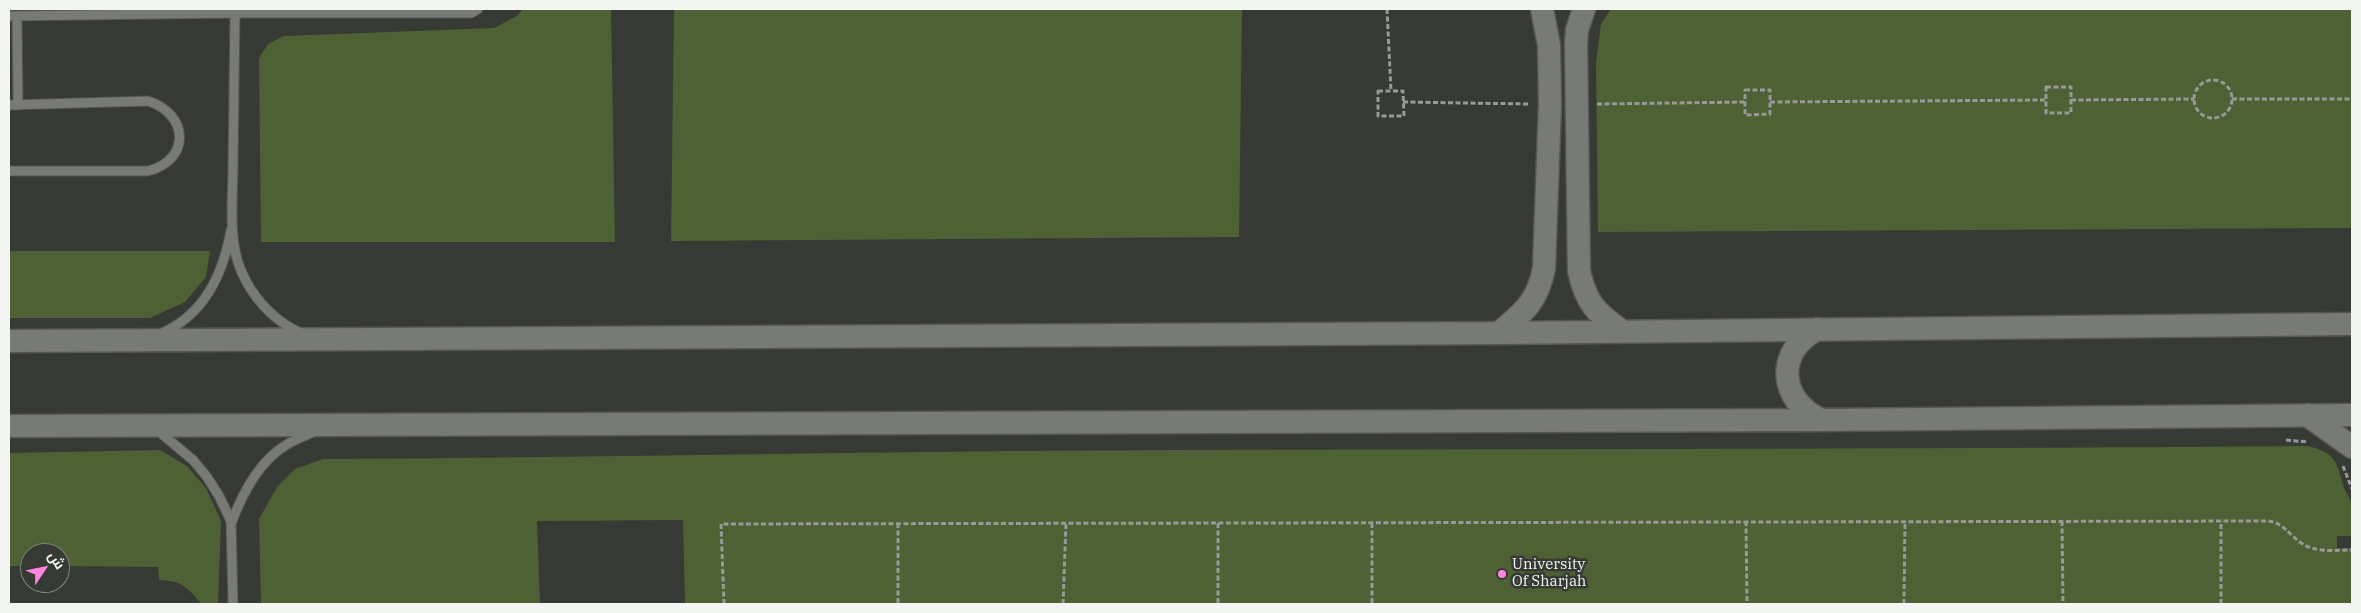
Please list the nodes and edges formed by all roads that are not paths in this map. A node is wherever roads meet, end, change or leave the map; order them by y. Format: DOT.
graph roads {
  1 [pos="478,9"];
  2 [pos="1542,9"];
  3 [pos="1584,9"];
  4 [pos="235,13"];
  5 [pos="13,16"];
  6 [pos="13,105"];
  7 [pos="9,171"];
  8 [pos="1577,188"];
  9 [pos="1548,189"];
  10 [pos="232,220"];
  11 [pos="2352,324"];
  12 [pos="1818,329"];
  13 [pos="1622,331"];
  14 [pos="1499,332"];
  15 [pos="151,338"];
  16 [pos="316,339"];
  17 [pos="9,340"];
  18 [pos="2306,415"];
  19 [pos="2352,415"];
  20 [pos="1822,420"];
  21 [pos="150,424"];
  22 [pos="329,425"];
  23 [pos="9,426"];
  24 [pos="2352,447"];
  25 [pos="231,524"];
  26 [pos="233,604"];
  1 -- 4 [label="lane"];
  2 -- 9 [label="street"];
  3 -- 8 [label="street"];
  4 -- 5 [label="lane"];
  4 -- 10 [label="lane"];
  5 -- 6 [label="lane"];
  6 -- 7 [label="lane"];
  8 -- 9 [label="street"];
  8 -- 13 [label="street"];
  9 -- 14 [label="street"];
  10 -- 15 [label="lane"];
  10 -- 16 [label="lane"];
  11 -- 12 [label="street"];
  12 -- 13 [label="street"];
  12 -- 20 [label="street"];
  13 -- 14 [label="street"];
  14 -- 16 [label="street"];
  15 -- 16 [label="street"];
  15 -- 17 [label="street"];
  18 -- 19 [label="street"];
  18 -- 20 [label="street"];
  18 -- 24 [label="street"];
  20 -- 22 [label="street"];
  21 -- 22 [label="street"];
  21 -- 23 [label="street"];
  21 -- 25 [label="lane"];
  22 -- 25 [label="lane"];
  25 -- 26 [label="lane"];
}
